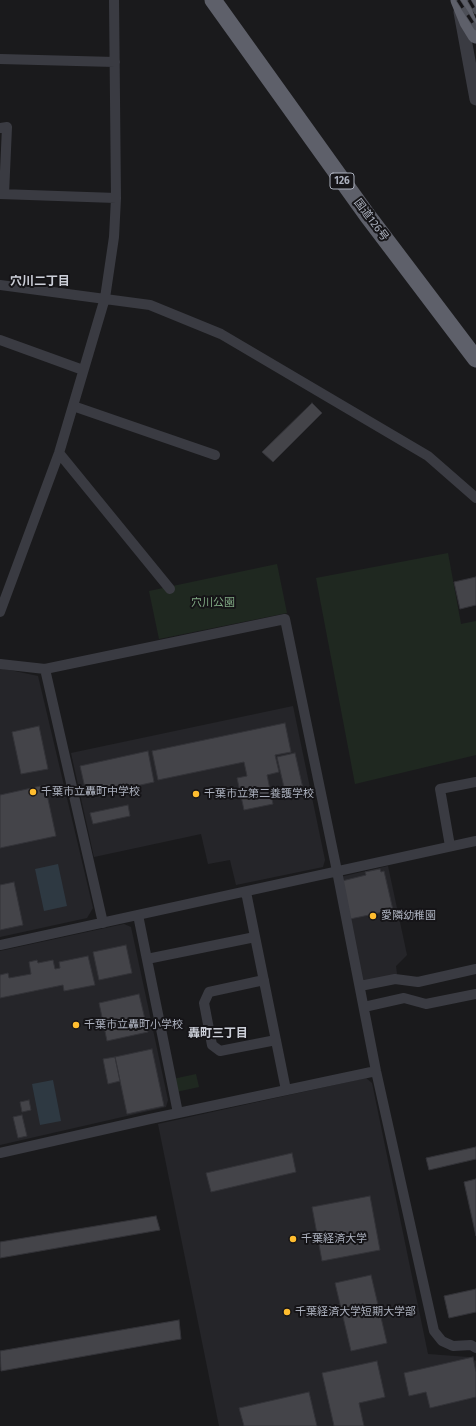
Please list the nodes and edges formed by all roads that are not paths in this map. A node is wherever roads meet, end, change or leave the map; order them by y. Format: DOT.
graph roads {
  1 [pos="114,0"];
  2 [pos="213,0"];
  3 [pos="458,0"];
  4 [pos="472,0"];
  5 [pos="476,3"];
  6 [pos="476,35"];
  7 [pos="0,59"];
  8 [pos="115,62"];
  9 [pos="476,99"];
  10 [pos="0,128"];
  11 [pos="2,194"];
  12 [pos="116,198"];
  13 [pos="0,285"];
  14 [pos="105,298"];
  15 [pos="0,340"];
  16 [pos="476,359"];
  17 [pos="83,370"];
  18 [pos="73,406"];
  19 [pos="59,453"];
  20 [pos="215,455"];
  21 [pos="476,498"];
  22 [pos="170,589"];
  23 [pos="0,612"];
  24 [pos="0,664"];
  25 [pos="45,669"];
  26 [pos="476,782"];
  27 [pos="476,841"];
  28 [pos="450,846"];
  29 [pos="337,871"];
  30 [pos="246,892"];
  31 [pos="138,915"];
  32 [pos="103,923"];
  33 [pos="255,937"];
  34 [pos="0,945"];
  35 [pos="147,959"];
  36 [pos="476,969"];
  37 [pos="264,980"];
  38 [pos="360,986"];
  39 [pos="476,994"];
  40 [pos="364,1007"];
  41 [pos="276,1040"];
  42 [pos="376,1071"];
  43 [pos="286,1090"];
  44 [pos="178,1113"];
  45 [pos="0,1153"];
  46 [pos="476,1348"];
  1 -- 8 [label="street"];
  2 -- 16 [label="highway, 国道126号 / 126"];
  3 -- 6 [label="highway"];
  3 -- 9 [label="street"];
  4 -- 5 [label="highway"];
  7 -- 8 [label="street"];
  8 -- 12 [label="street"];
  10 -- 11 [label="street"];
  11 -- 12 [label="street"];
  12 -- 14 [label="street"];
  13 -- 14 [label="street"];
  14 -- 17 [label="street"];
  14 -- 21 [label="street"];
  15 -- 17 [label="street"];
  17 -- 18 [label="street"];
  18 -- 19 [label="street"];
  18 -- 20 [label="street"];
  19 -- 22 [label="street"];
  19 -- 23 [label="street"];
  24 -- 25 [label="street"];
  25 -- 29 [label="street"];
  25 -- 32 [label="street"];
  26 -- 28 [label="street"];
  27 -- 28 [label="street"];
  28 -- 29 [label="street"];
  29 -- 30 [label="street"];
  29 -- 38 [label="street"];
  30 -- 31 [label="street"];
  30 -- 33 [label="street"];
  31 -- 32 [label="street"];
  31 -- 35 [label="street"];
  32 -- 34 [label="street"];
  33 -- 35 [label="street"];
  33 -- 37 [label="street"];
  35 -- 44 [label="street"];
  36 -- 38 [label="street"];
  37 -- 41 [label="street"];
  37 -- 41 [label="street"];
  38 -- 40 [label="street"];
  39 -- 40 [label="street"];
  40 -- 42 [label="street"];
  41 -- 43 [label="street"];
  42 -- 43 [label="street"];
  42 -- 46 [label="street"];
  43 -- 44 [label="street"];
  44 -- 45 [label="street"];
}
